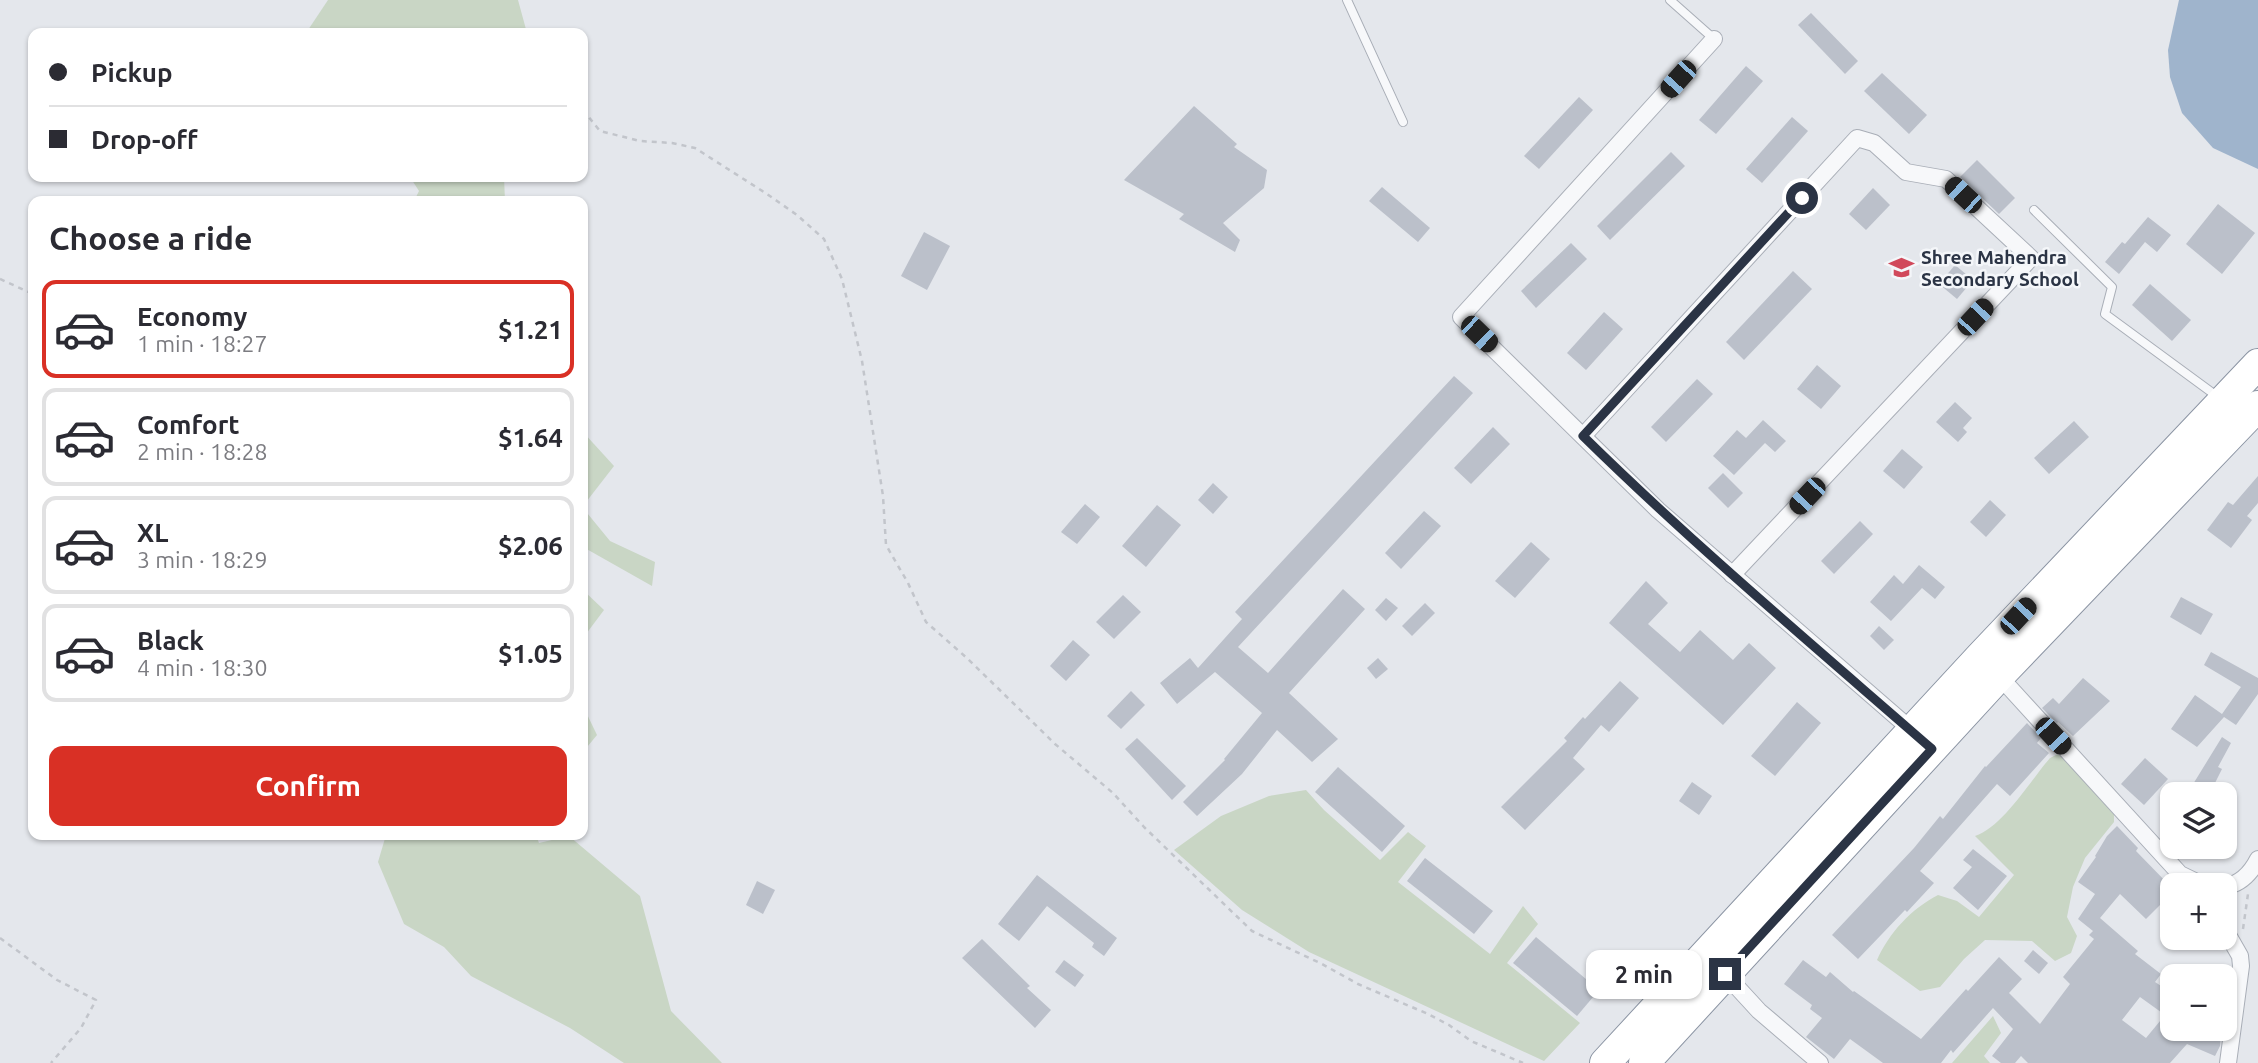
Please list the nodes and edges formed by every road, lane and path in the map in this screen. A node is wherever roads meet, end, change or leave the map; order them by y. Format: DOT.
graph roads {
  1 [pos="1347,0"];
  2 [pos="1670,0"];
  3 [pos="1714,39"];
  4 [pos="588,116"];
  5 [pos="1403,122"];
  6 [pos="2034,210"];
  7 [pos="0,279"];
  8 [pos="28,292"];
  9 [pos="2258,364"];
  10 [pos="2223,401"];
  11 [pos="2258,406"];
  12 [pos="1583,436"];
  13 [pos="1732,576"];
  14 [pos="1999,676"];
  15 [pos="1922,740"];
  16 [pos="2254,866"];
  17 [pos="2179,873"];
  18 [pos="2237,880"];
  19 [pos="0,938"];
  20 [pos="2237,950"];
  21 [pos="2240,956"];
  22 [pos="1725,974"];
  23 [pos="51,1063"];
  24 [pos="1523,1063"];
  25 [pos="1605,1063"];
  26 [pos="1644,1063"];
  27 [pos="1820,1063"];
  28 [pos="2228,1063"];
  1 -- 5 [label="lane"];
  2 -- 3 [label="lane"];
  3 -- 12 [label="street"];
  4 -- 24 [label="path"];
  6 -- 10 [label="lane"];
  7 -- 8 [label="path"];
  9 -- 10 [label="highway"];
  10 -- 15 [label="highway"];
  11 -- 14 [label="highway"];
  12 -- 13 [label="street"];
  12 -- 13 [label="street"];
  13 -- 15 [label="street"];
  14 -- 15 [label="highway"];
  14 -- 17 [label="street"];
  15 -- 22 [label="highway"];
  15 -- 25 [label="highway"];
  16 -- 18 [label="street"];
  16 -- 21 [label="path"];
  19 -- 23 [label="path"];
  20 -- 21 [label="street"];
  21 -- 28 [label="street"];
  22 -- 26 [label="highway"];
  22 -- 27 [label="street"];
}
